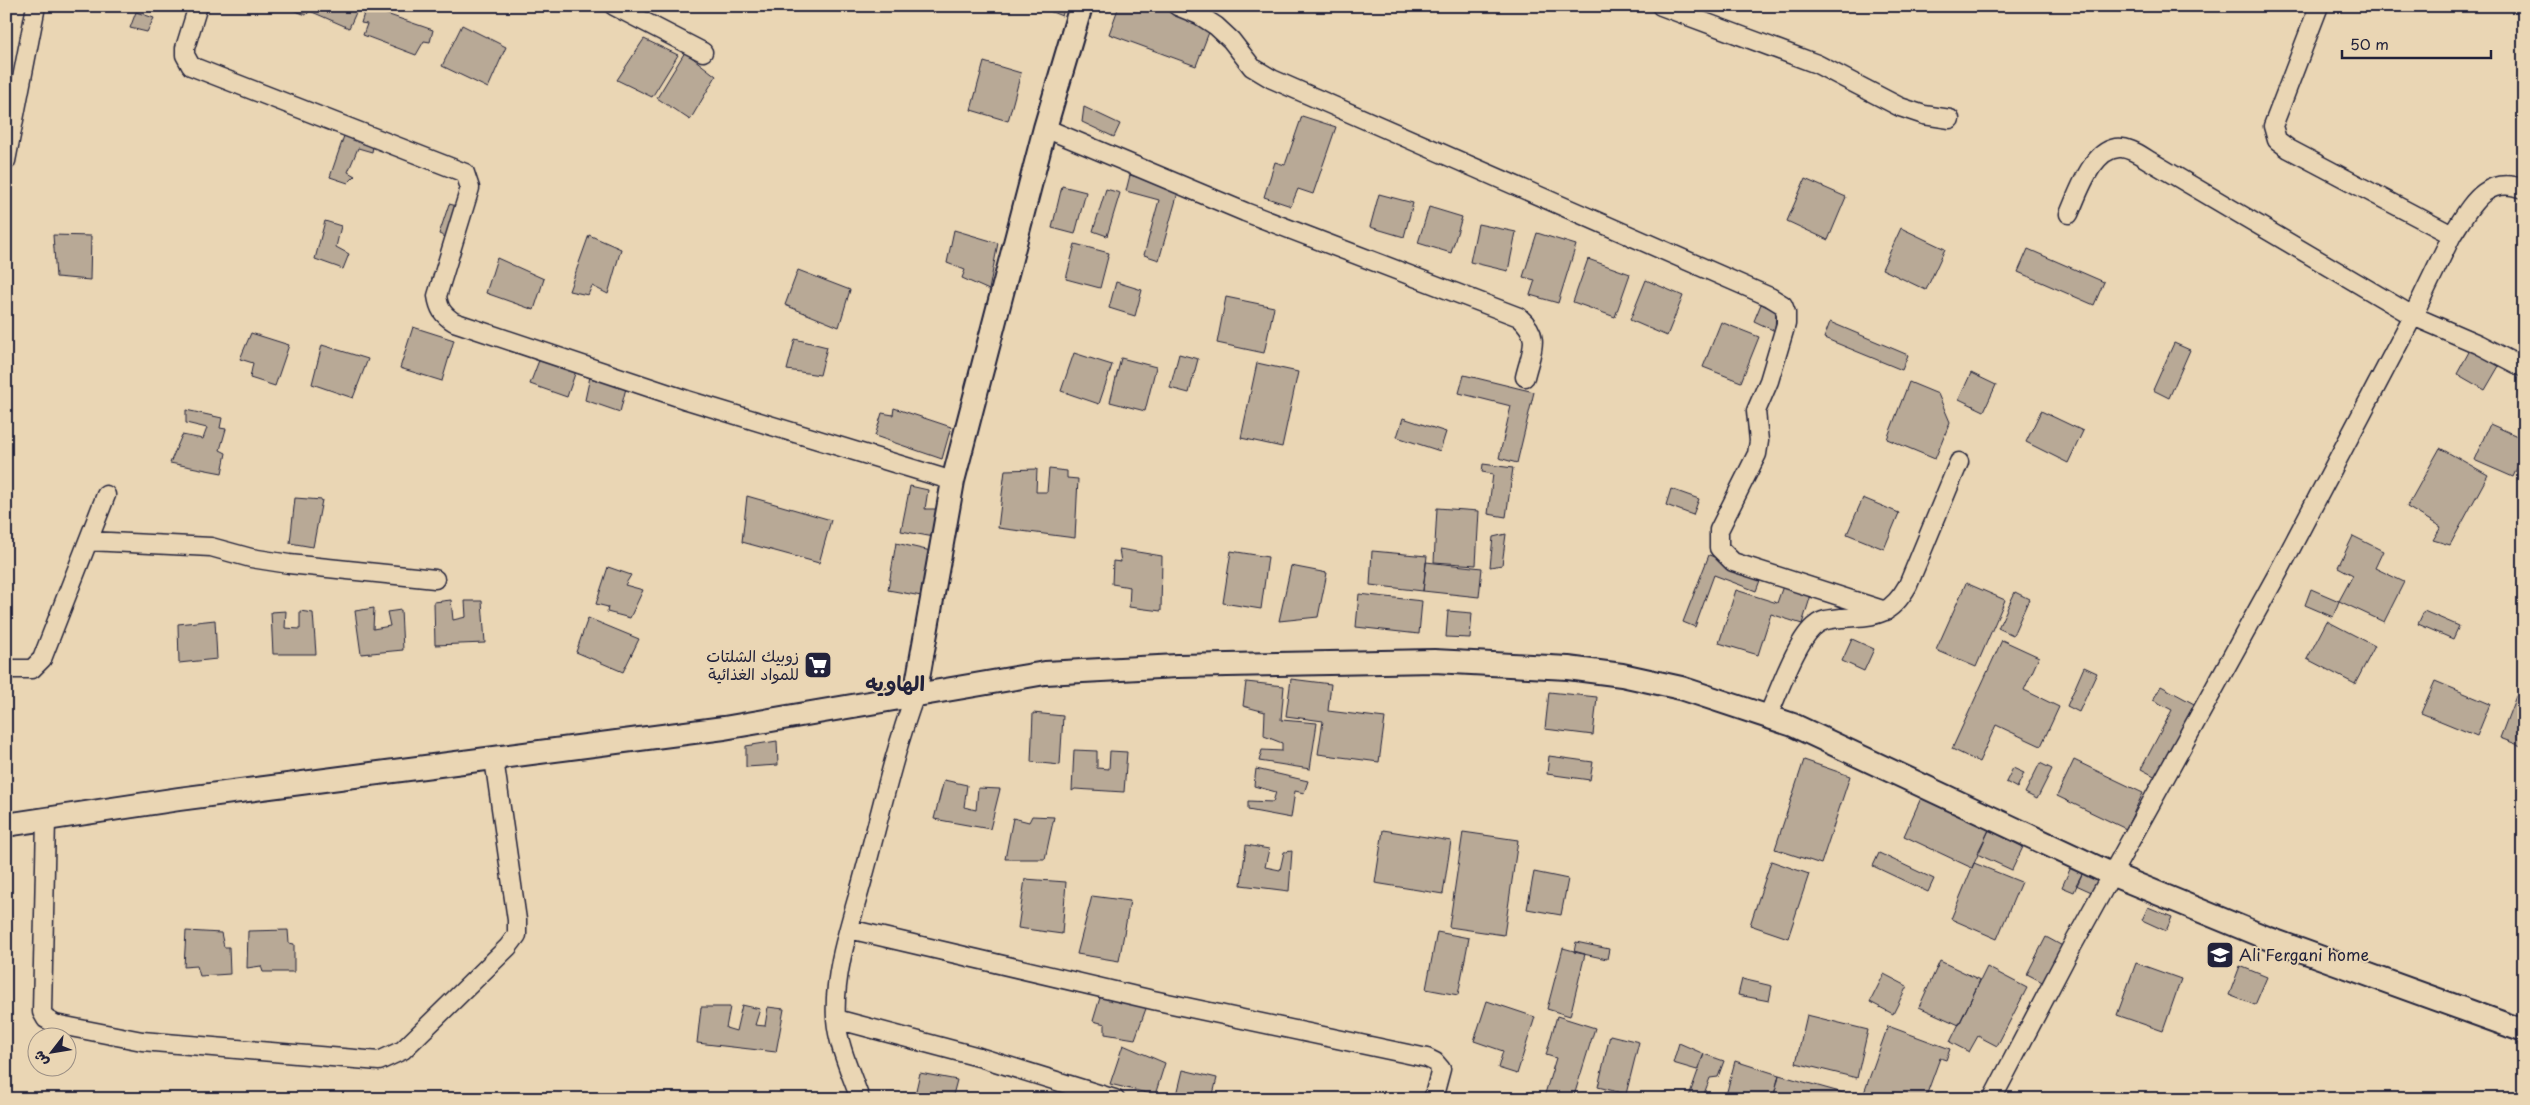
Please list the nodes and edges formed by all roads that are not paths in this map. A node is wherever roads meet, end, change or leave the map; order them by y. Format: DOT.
graph roads {
  1 [pos="36,6"];
  2 [pos="198,6"];
  3 [pos="614,6"];
  4 [pos="1080,6"];
  5 [pos="1177,6"];
  6 [pos="1661,6"];
  7 [pos="2319,6"];
  8 [pos="703,52"];
  9 [pos="1950,119"];
  10 [pos="1046,128"];
  11 [pos="6,161"];
  12 [pos="2524,189"];
  13 [pos="2069,214"];
  14 [pos="2452,235"];
  15 [pos="2413,316"];
  16 [pos="2524,368"];
  17 [pos="1525,378"];
  18 [pos="1958,462"];
  19 [pos="952,481"];
  20 [pos="106,495"];
  21 [pos="89,541"];
  22 [pos="435,579"];
  23 [pos="1886,611"];
  24 [pos="6,669"];
  25 [pos="915,695"];
  26 [pos="1768,716"];
  27 [pos="494,759"];
  28 [pos="46,818"];
  29 [pos="6,825"];
  30 [pos="2111,874"];
  31 [pos="849,929"];
  32 [pos="836,1019"];
  33 [pos="2524,1031"];
  34 [pos="1994,1098"];
  35 [pos="860,1099"];
  36 [pos="1115,1099"];
  37 [pos="1434,1099"];
  1 -- 11 [label="street"];
  2 -- 19 [label="street"];
  3 -- 8 [label="street"];
  4 -- 10 [label="street"];
  5 -- 23 [label="street"];
  6 -- 9 [label="street"];
  7 -- 14 [label="street"];
  10 -- 17 [label="street"];
  10 -- 19 [label="street"];
  12 -- 14 [label="street"];
  13 -- 15 [label="street"];
  14 -- 15 [label="street"];
  15 -- 16 [label="street"];
  15 -- 30 [label="street"];
  18 -- 23 [label="street"];
  19 -- 25 [label="street"];
  20 -- 21 [label="street"];
  21 -- 22 [label="street"];
  21 -- 24 [label="street"];
  23 -- 26 [label="street"];
  25 -- 26 [label="street"];
  25 -- 27 [label="street"];
  25 -- 31 [label="street"];
  26 -- 30 [label="street"];
  27 -- 28 [label="street"];
  27 -- 28 [label="street"];
  28 -- 29 [label="street"];
  30 -- 33 [label="street"];
  30 -- 34 [label="street"];
  31 -- 32 [label="street"];
  31 -- 37 [label="street"];
  32 -- 35 [label="street"];
  32 -- 36 [label="street"];
}
